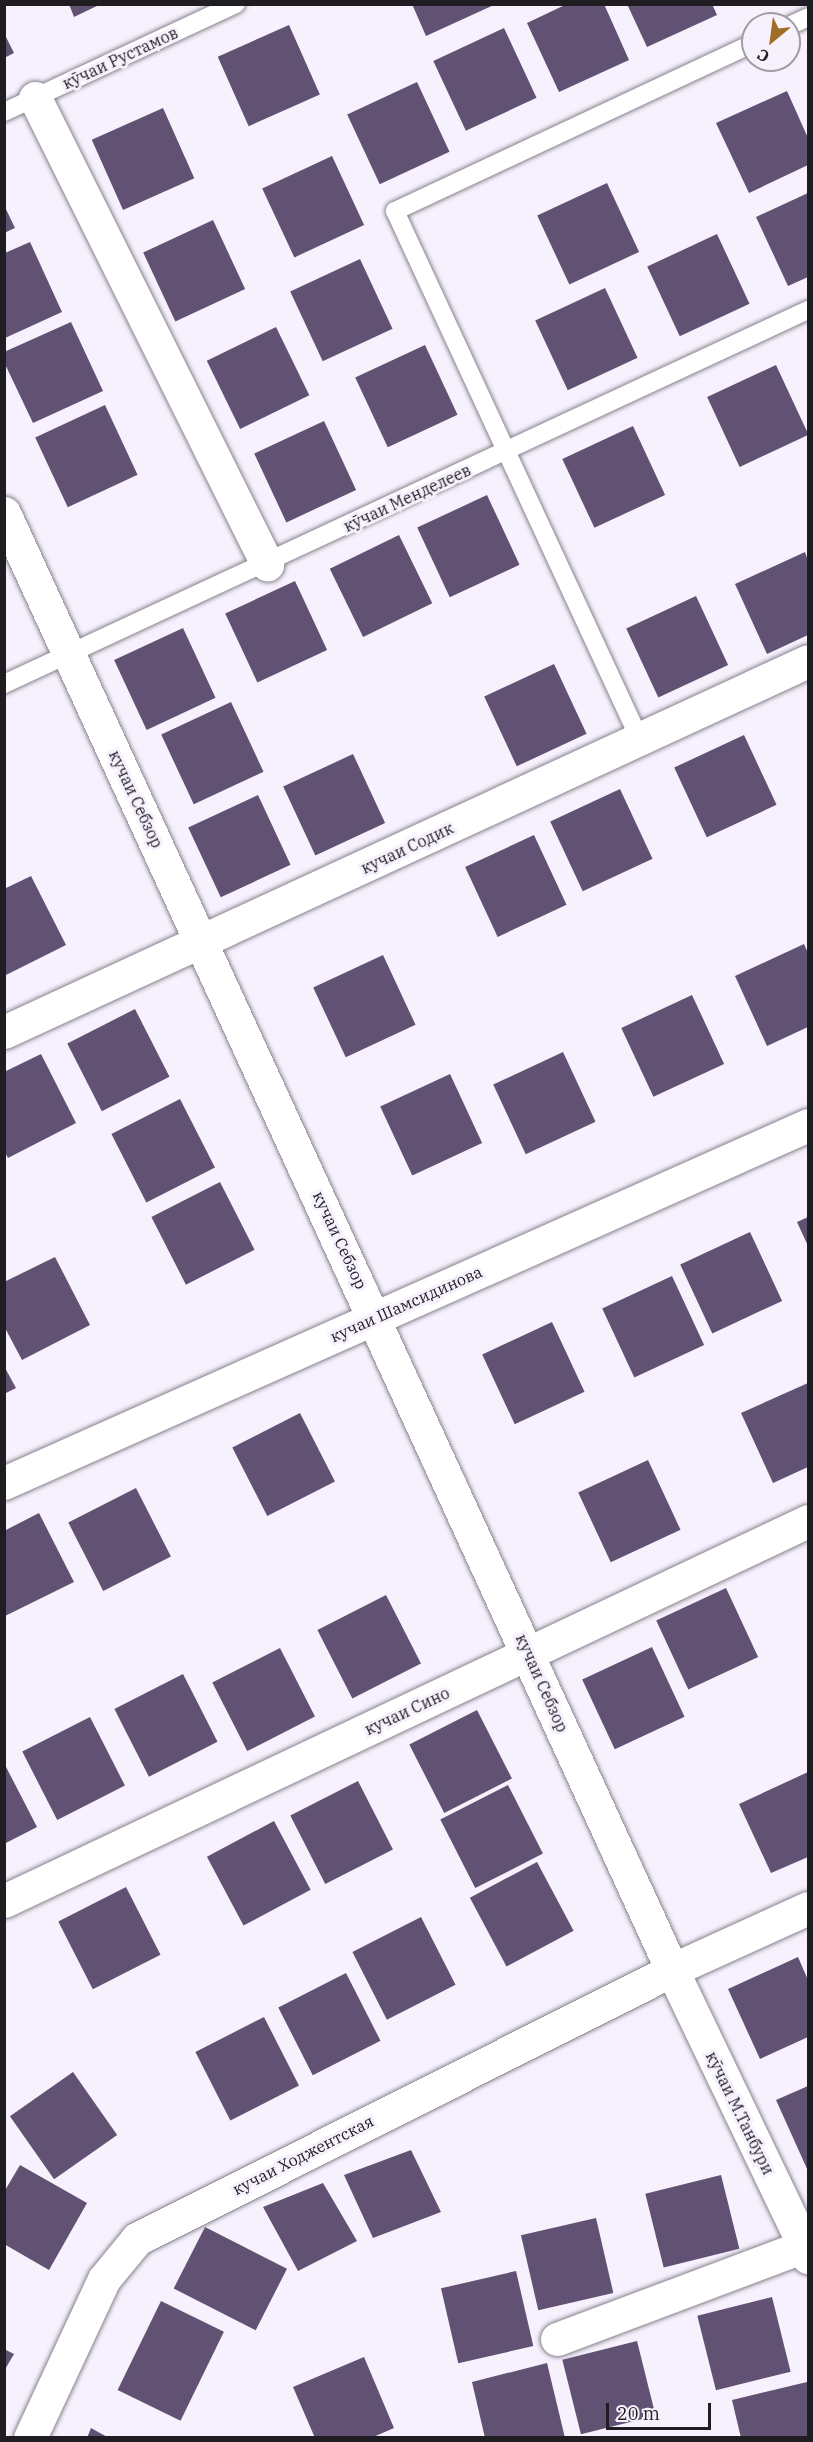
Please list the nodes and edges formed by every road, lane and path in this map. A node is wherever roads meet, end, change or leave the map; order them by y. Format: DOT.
graph roads {
  1 [pos="236,4"];
  2 [pos="741,49"];
  3 [pos="35,98"];
  4 [pos="4,112"];
  5 [pos="808,309"];
  6 [pos="509,450"];
  7 [pos="4,513"];
  8 [pos="267,564"];
  9 [pos="68,656"];
  10 [pos="808,661"];
  11 [pos="4,684"];
  12 [pos="640,741"];
  13 [pos="203,941"];
  14 [pos="4,1032"];
  15 [pos="808,1125"];
  16 [pos="376,1318"];
  17 [pos="4,1483"];
  18 [pos="808,1521"];
  19 [pos="528,1653"];
  20 [pos="4,1901"];
  21 [pos="808,1908"];
  22 [pos="672,1970"];
  23 [pos="807,2249"];
  24 [pos="557,2339"];
  25 [pos="30,2438"];
  1 -- 3 [label="lane, кӯчаи Рустамов"];
  2 -- 6 [label="lane"];
  3 -- 4 [label="lane, кӯчаи Рустамов"];
  3 -- 8 [label="street"];
  5 -- 6 [label="lane, кӯчаи Менделеев"];
  6 -- 8 [label="lane, кӯчаи Менделеев"];
  6 -- 12 [label="lane"];
  7 -- 9 [label="street, кучаи Себзор"];
  8 -- 9 [label="lane, кӯчаи Менделеев"];
  9 -- 11 [label="lane, кӯчаи Менделеев"];
  9 -- 13 [label="street, кучаи Себзор"];
  10 -- 12 [label="street, кучаи Содик"];
  12 -- 13 [label="street, кучаи Содик"];
  13 -- 14 [label="street, кучаи Содик"];
  13 -- 16 [label="street, кучаи Себзор"];
  15 -- 16 [label="street, кучаи Шамсидинова"];
  16 -- 17 [label="street, кучаи Шамсидинова"];
  16 -- 19 [label="street, кучаи Себзор"];
  18 -- 19 [label="street, кучаи Сино"];
  19 -- 20 [label="street, кучаи Сино"];
  19 -- 22 [label="street, кучаи Себзор"];
  21 -- 22 [label="street, кучаи Ходжентская"];
  22 -- 23 [label="street, кӯчаи М.Танбури"];
  22 -- 25 [label="street, кучаи Ходжентская"];
  23 -- 24 [label="street"];
}
